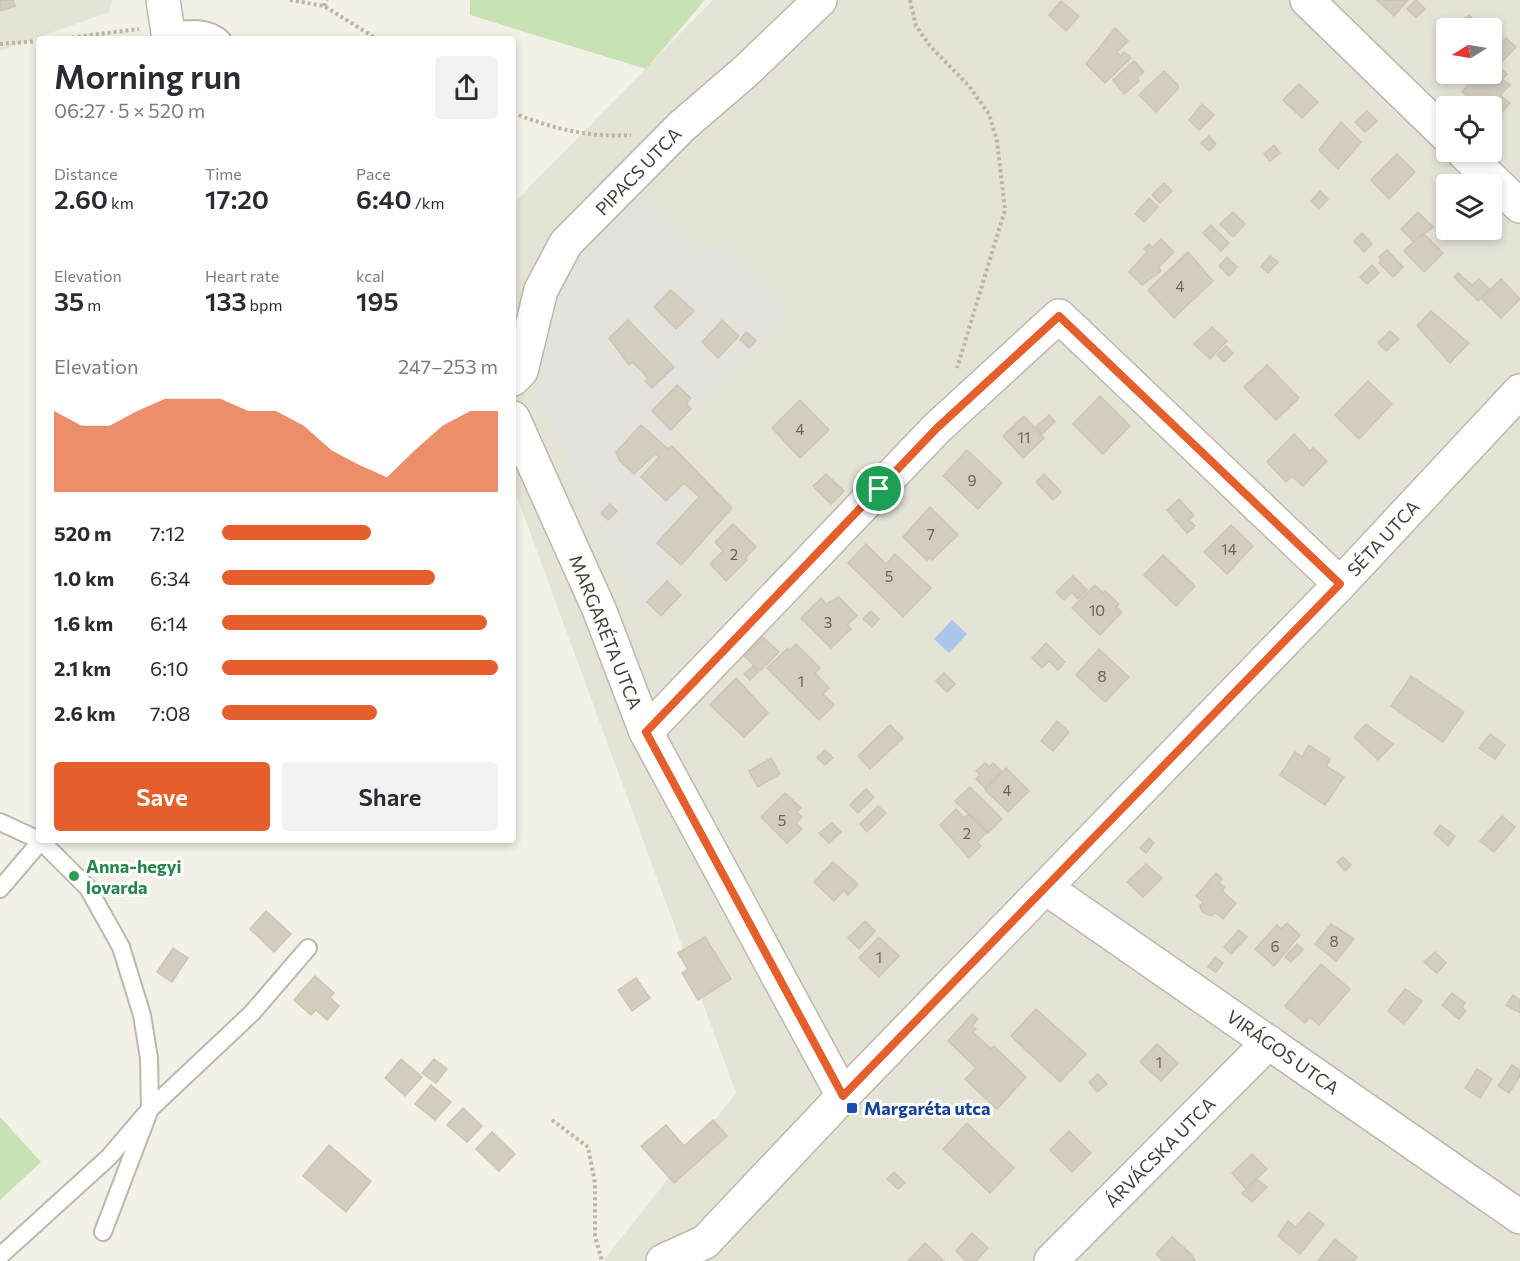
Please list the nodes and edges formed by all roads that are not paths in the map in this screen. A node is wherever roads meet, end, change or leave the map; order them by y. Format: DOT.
graph roads {
  1 [pos="820,0"];
  2 [pos="1307,0"];
  3 [pos="166,23"];
  4 [pos="219,36"];
  5 [pos="1436,125"];
  6 [pos="1474,162"];
  7 [pos="1520,206"];
  8 [pos="516,376"];
  9 [pos="1520,391"];
  10 [pos="516,425"];
  11 [pos="1340,584"];
  12 [pos="646,732"];
  13 [pos="0,822"];
  14 [pos="36,838"];
  15 [pos="38,843"];
  16 [pos="43,843"];
  17 [pos="1046,888"];
  18 [pos="0,889"];
  19 [pos="308,948"];
  20 [pos="1269,1042"];
  21 [pos="843,1096"];
  22 [pos="150,1109"];
  23 [pos="1520,1218"];
  24 [pos="104,1232"];
  25 [pos="697,1252"];
  26 [pos="0,1256"];
  27 [pos="663,1261"];
  28 [pos="1051,1261"];
  1 -- 8 [label="street, PIPACS UTCA"];
  2 -- 5 [label="street"];
  3 -- 4 [label="lane"];
  6 -- 7 [label="street"];
  9 -- 11 [label="street, SÉTA UTCA"];
  10 -- 12 [label="street, MARGARÉTA UTCA"];
  11 -- 12 [label="street"];
  11 -- 17 [label="street, SÉTA UTCA"];
  12 -- 21 [label="street, MARGARÉTA UTCA"];
  13 -- 14 [label="lane"];
  15 -- 18 [label="lane"];
  16 -- 22 [label="lane"];
  17 -- 20 [label="street, VIRÁGOS UTCA"];
  17 -- 21 [label="street, SÉTA UTCA"];
  19 -- 22 [label="lane"];
  20 -- 23 [label="street, VIRÁGOS UTCA"];
  20 -- 28 [label="street, ÁRVÁCSKA UTCA"];
  21 -- 25 [label="street, SÉTA UTCA"];
  22 -- 24 [label="lane"];
  22 -- 26 [label="lane"];
  25 -- 27 [label="street"];
}
